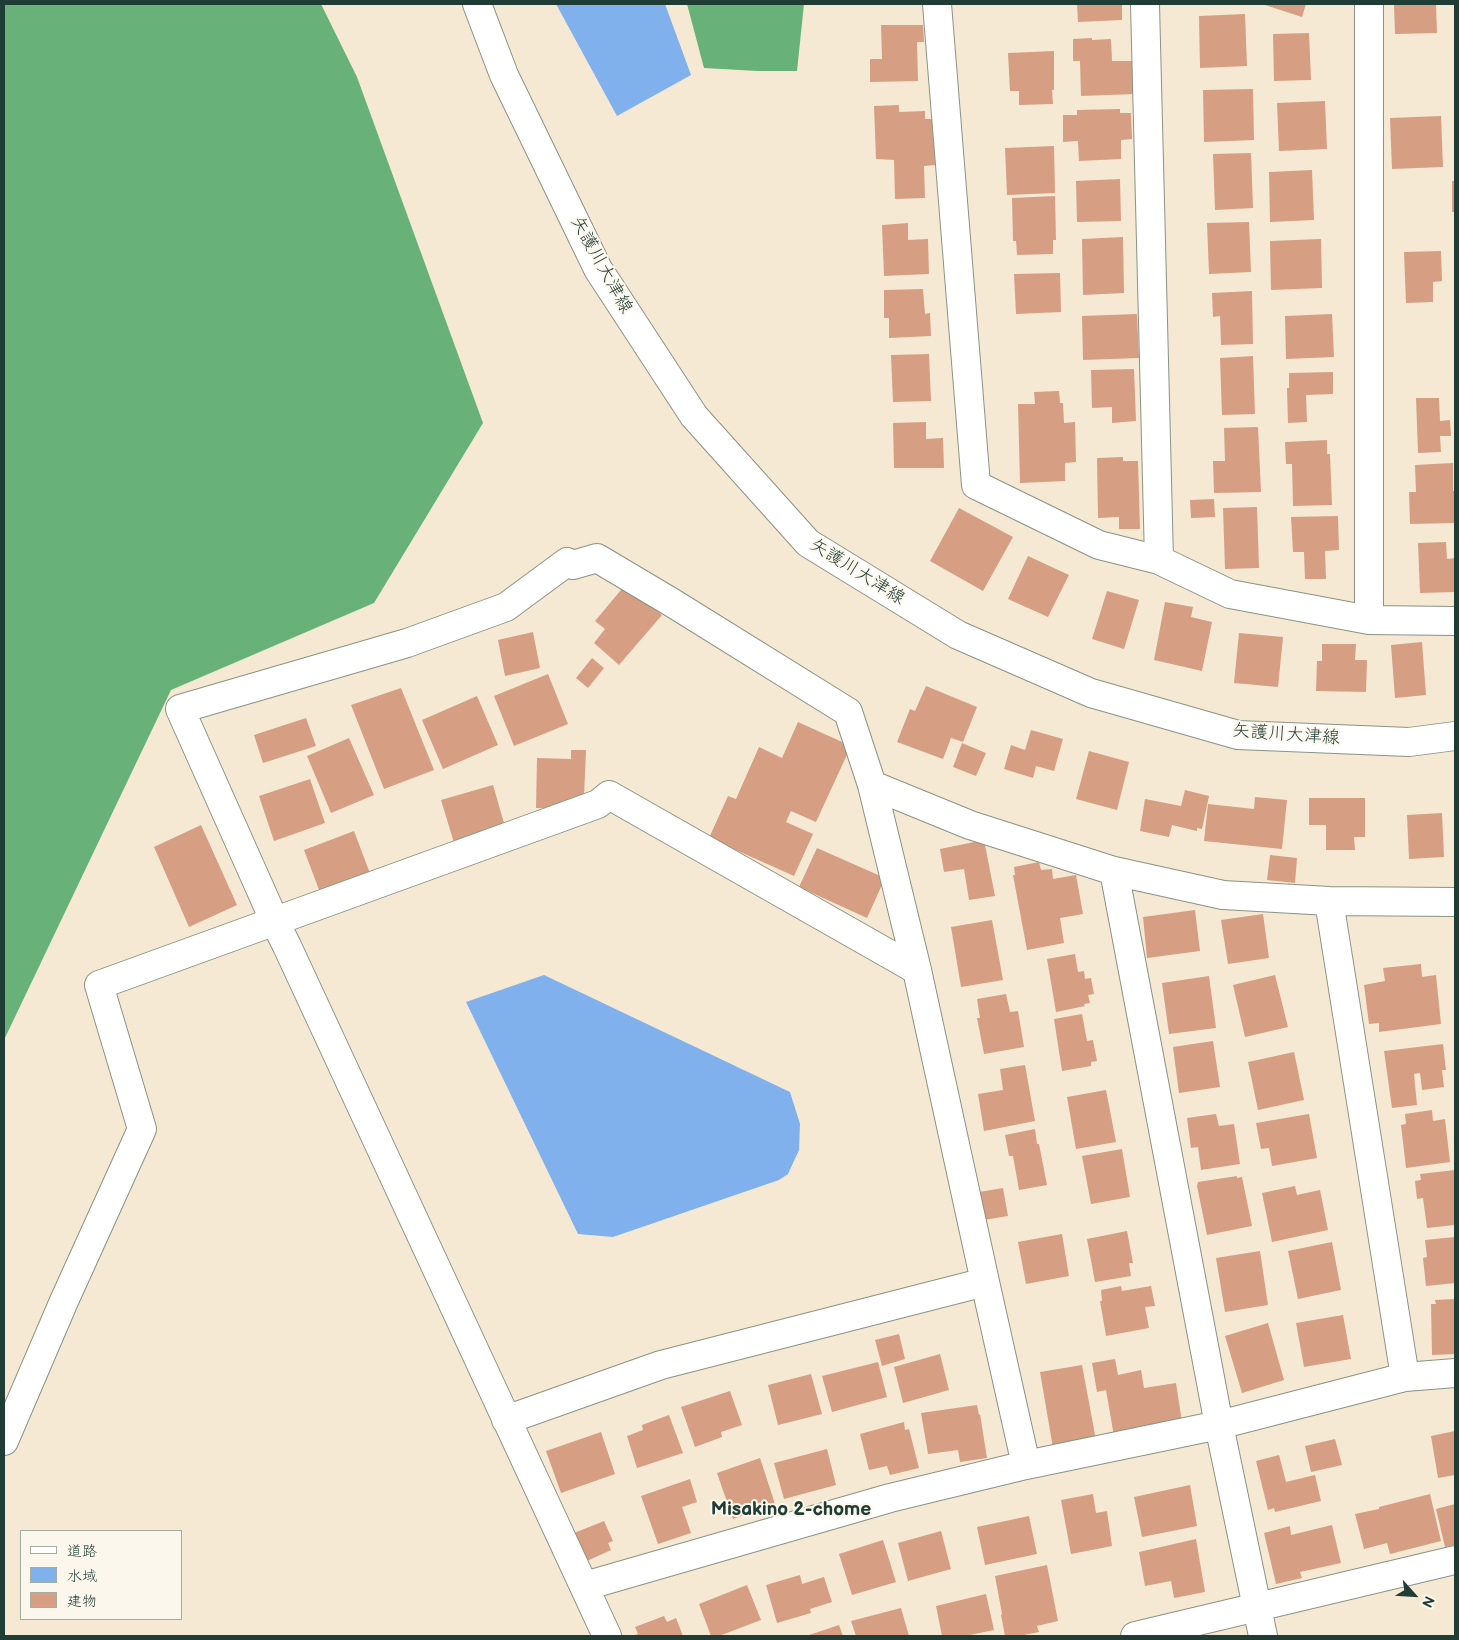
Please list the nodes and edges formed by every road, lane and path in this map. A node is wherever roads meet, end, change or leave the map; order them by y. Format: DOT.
graph roads {
  1 [pos="477,4"];
  2 [pos="937,4"];
  3 [pos="1145,4"];
  4 [pos="1369,4"];
  5 [pos="1159,560"];
  6 [pos="1369,620"];
  7 [pos="1455,621"];
  8 [pos="1455,736"];
  9 [pos="872,785"];
  10 [pos="1114,871"];
  11 [pos="1329,901"];
  12 [pos="1455,902"];
  13 [pos="274,922"];
  14 [pos="917,970"];
  15 [pos="984,1282"];
  16 [pos="1455,1373"];
  17 [pos="1405,1377"];
  18 [pos="506,1420"];
  19 [pos="1219,1425"];
  20 [pos="4,1441"];
  21 [pos="1026,1465"];
  22 [pos="1455,1560"];
  23 [pos="585,1586"];
  24 [pos="1258,1607"];
  25 [pos="607,1636"];
  26 [pos="1135,1636"];
  27 [pos="1263,1636"];
  1 -- 8 [label="street, 矢護川大津線"];
  2 -- 5 [label="street"];
  3 -- 5 [label="street"];
  4 -- 6 [label="street"];
  5 -- 6 [label="street"];
  6 -- 7 [label="street"];
  9 -- 10 [label="street"];
  9 -- 13 [label="street"];
  9 -- 14 [label="street"];
  10 -- 11 [label="street"];
  10 -- 19 [label="street"];
  11 -- 12 [label="street"];
  11 -- 17 [label="street"];
  13 -- 14 [label="street"];
  13 -- 18 [label="street"];
  13 -- 20 [label="street"];
  14 -- 15 [label="street"];
  15 -- 18 [label="street"];
  15 -- 21 [label="street"];
  16 -- 17 [label="street"];
  17 -- 19 [label="street"];
  18 -- 23 [label="street"];
  19 -- 21 [label="street"];
  19 -- 24 [label="street"];
  21 -- 23 [label="street"];
  22 -- 24 [label="street"];
  23 -- 25 [label="street"];
  24 -- 26 [label="street"];
  24 -- 27 [label="street"];
}
